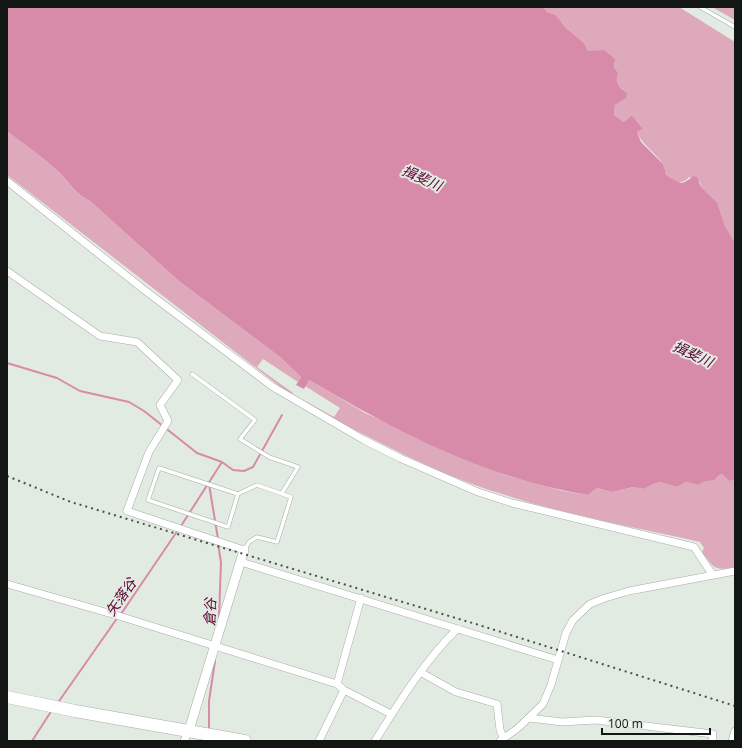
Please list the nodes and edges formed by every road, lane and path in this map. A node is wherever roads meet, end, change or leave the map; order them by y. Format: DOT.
graph roads {
  1 [pos="700,7"];
  2 [pos="735,27"];
  3 [pos="7,181"];
  4 [pos="7,271"];
  5 [pos="192,374"];
  6 [pos="282,493"];
  7 [pos="238,494"];
  8 [pos="244,550"];
  9 [pos="241,562"];
  10 [pos="735,571"];
  11 [pos="712,574"];
  12 [pos="7,584"];
  13 [pos="361,598"];
  14 [pos="457,629"];
  15 [pos="215,646"];
  16 [pos="558,660"];
  17 [pos="420,672"];
  18 [pos="337,684"];
  19 [pos="344,690"];
  20 [pos="7,697"];
  21 [pos="391,714"];
  22 [pos="529,718"];
  23 [pos="735,731"];
  24 [pos="186,735"];
  25 [pos="502,739"];
  26 [pos="245,741"];
  27 [pos="318,741"];
  28 [pos="375,741"];
  29 [pos="712,741"];
  30 [pos="732,741"];
  1 -- 2 [label="lane"];
  3 -- 11 [label="street"];
  4 -- 8 [label="street"];
  5 -- 6 [label="lane"];
  6 -- 7 [label="lane"];
  6 -- 8 [label="lane"];
  7 -- 7 [label="lane"];
  8 -- 9 [label="street"];
  9 -- 13 [label="street"];
  9 -- 15 [label="street"];
  10 -- 11 [label="street"];
  11 -- 16 [label="street"];
  12 -- 15 [label="street"];
  13 -- 14 [label="street"];
  13 -- 18 [label="street"];
  14 -- 16 [label="street"];
  14 -- 17 [label="street"];
  15 -- 18 [label="street"];
  15 -- 24 [label="street"];
  16 -- 22 [label="street"];
  17 -- 21 [label="street"];
  17 -- 25 [label="street"];
  18 -- 19 [label="street"];
  19 -- 21 [label="street"];
  19 -- 27 [label="street"];
  20 -- 24 [label="highway"];
  21 -- 28 [label="street"];
  22 -- 25 [label="street"];
  22 -- 29 [label="street"];
  23 -- 30 [label="street"];
  24 -- 26 [label="highway"];
}
